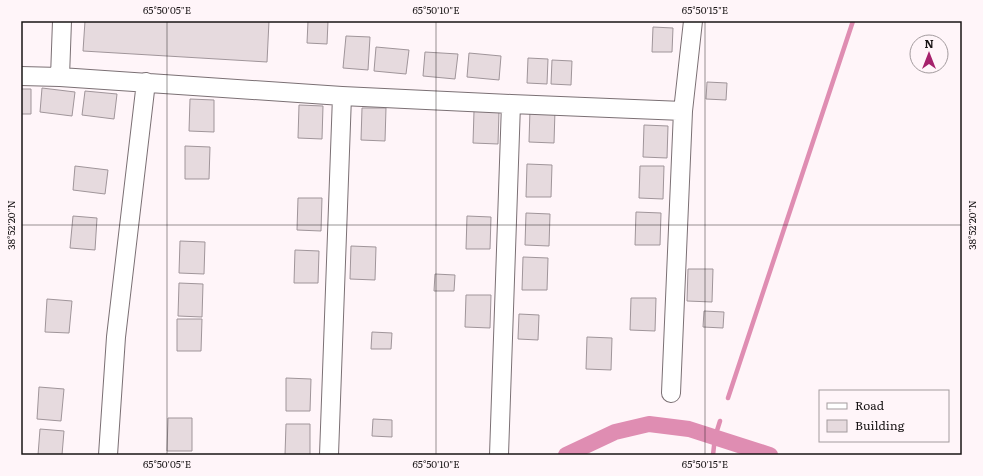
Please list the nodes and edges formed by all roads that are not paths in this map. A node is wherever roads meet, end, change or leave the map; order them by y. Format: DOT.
graph roads {
  1 [pos="62,21"];
  2 [pos="693,21"];
  3 [pos="21,76"];
  4 [pos="60,77"];
  5 [pos="146,82"];
  6 [pos="342,96"];
  7 [pos="511,104"];
  8 [pos="683,111"];
  9 [pos="671,393"];
  10 [pos="108,455"];
  11 [pos="329,455"];
  12 [pos="499,455"];
  1 -- 4 [label="street"];
  2 -- 8 [label="street"];
  3 -- 4 [label="street"];
  4 -- 5 [label="street"];
  5 -- 6 [label="street"];
  5 -- 10 [label="street"];
  6 -- 7 [label="street"];
  6 -- 11 [label="street"];
  7 -- 8 [label="street"];
  7 -- 12 [label="street"];
  8 -- 9 [label="street"];
}
